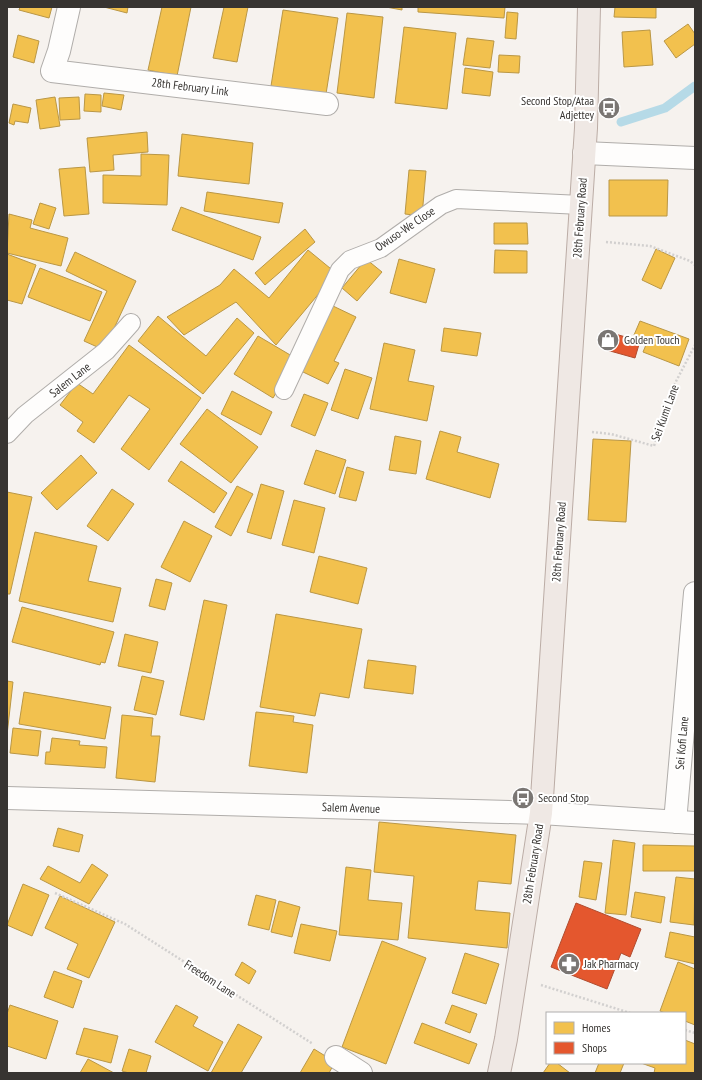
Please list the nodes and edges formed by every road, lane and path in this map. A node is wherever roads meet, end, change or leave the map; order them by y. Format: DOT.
graph roads {
  1 [pos="69,7"];
  2 [pos="589,7"];
  3 [pos="327,104"];
  4 [pos="584,153"];
  5 [pos="695,158"];
  6 [pos="581,205"];
  7 [pos="579,240"];
  8 [pos="695,265"];
  9 [pos="131,323"];
  10 [pos="695,345"];
  11 [pos="284,390"];
  12 [pos="567,430"];
  13 [pos="7,434"];
  14 [pos="695,593"];
  15 [pos="7,798"];
  16 [pos="541,813"];
  17 [pos="685,823"];
  18 [pos="55,893"];
  19 [pos="516,977"];
  20 [pos="627,1012"];
  21 [pos="336,1057"];
  22 [pos="361,1073"];
  23 [pos="499,1073"];
  1 -- 3 [label="street, 28th February Link"];
  2 -- 4 [label="main road, 28th February Road"];
  4 -- 5 [label="street"];
  4 -- 6 [label="main road, 28th February Road"];
  6 -- 7 [label="main road, 28th February Road"];
  6 -- 11 [label="lane, Owuso-We Close"];
  7 -- 8 [label="path"];
  7 -- 12 [label="main road, 28th February Road"];
  9 -- 13 [label="lane, Salem Lane"];
  10 -- 12 [label="path, Sei Kumi Lane"];
  12 -- 16 [label="main road, 28th February Road"];
  14 -- 17 [label="street, Sei Kofi Lane"];
  15 -- 16 [label="street, Salem Avenue"];
  16 -- 17 [label="street, Salem Avenue"];
  16 -- 19 [label="main road, 28th February Road"];
  18 -- 21 [label="path, Freedom Lane"];
  19 -- 20 [label="path"];
  19 -- 23 [label="main road, 28th February Road"];
  21 -- 22 [label="street"];
}
